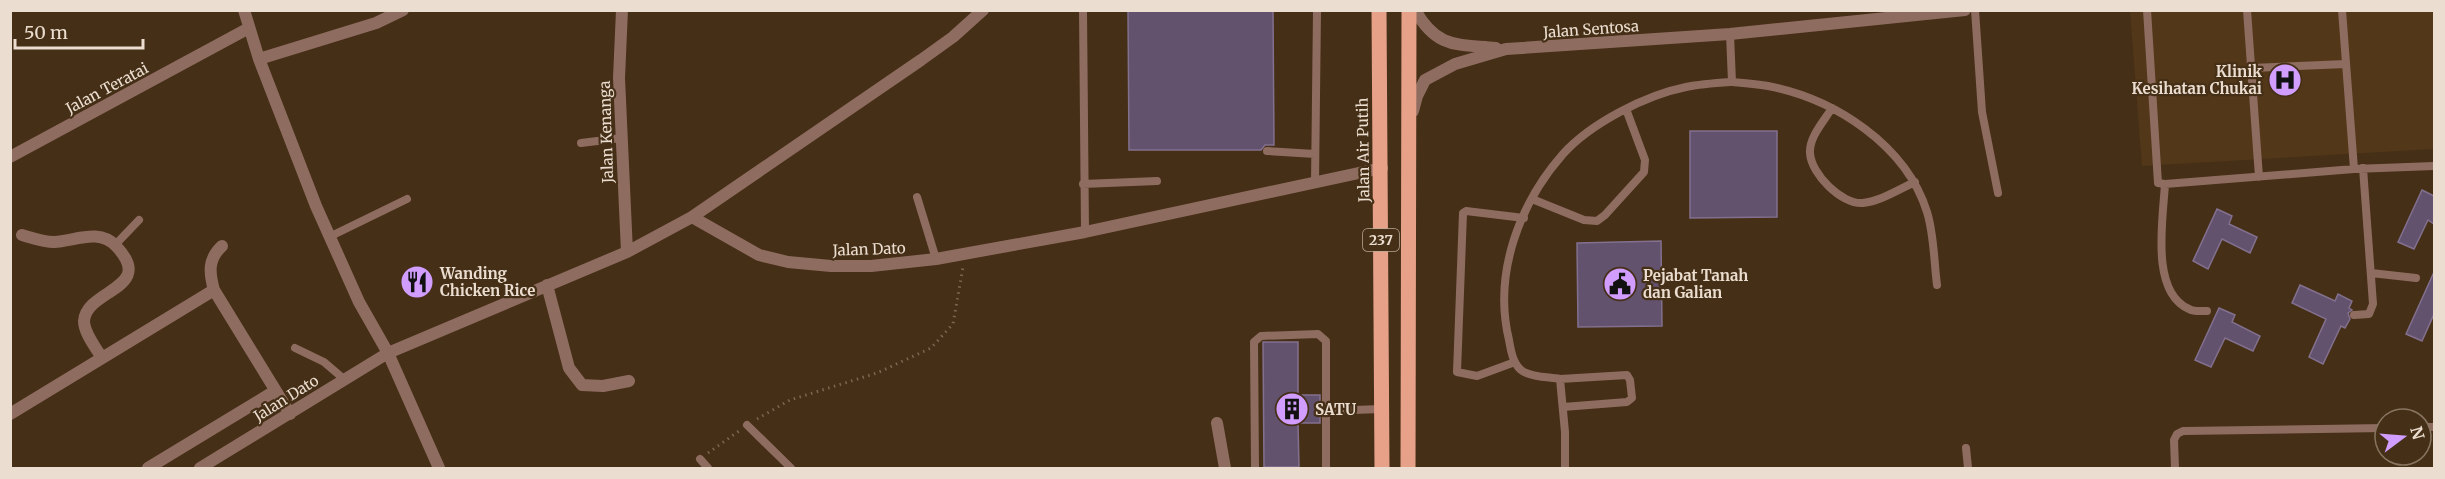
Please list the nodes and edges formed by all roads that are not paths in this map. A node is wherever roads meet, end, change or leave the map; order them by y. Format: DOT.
graph roads {
  1 [pos="244,10"];
  2 [pos="403,10"];
  3 [pos="622,10"];
  4 [pos="983,10"];
  5 [pos="1083,10"];
  6 [pos="1317,10"];
  7 [pos="1379,10"];
  8 [pos="1409,10"];
  9 [pos="1415,10"];
  10 [pos="1965,10"];
  11 [pos="1975,10"];
  12 [pos="2147,10"];
  13 [pos="2247,10"];
  14 [pos="2342,10"];
  15 [pos="1885,15"];
  16 [pos="249,28"];
  17 [pos="1730,34"];
  18 [pos="1506,49"];
  19 [pos="259,59"];
  20 [pos="2346,64"];
  21 [pos="2251,68"];
  22 [pos="1732,82"];
  23 [pos="1832,108"];
  24 [pos="1626,109"];
  25 [pos="1410,124"];
  26 [pos="622,138"];
  27 [pos="581,143"];
  28 [pos="1267,151"];
  29 [pos="1315,154"];
  30 [pos="10,157"];
  31 [pos="2434,166"];
  32 [pos="1382,168"];
  33 [pos="2358,168"];
  34 [pos="2259,177"];
  35 [pos="1157,182"];
  36 [pos="1915,182"];
  37 [pos="1315,183"];
  38 [pos="1083,184"];
  39 [pos="2165,184"];
  40 [pos="1998,193"];
  41 [pos="917,198"];
  42 [pos="407,199"];
  43 [pos="1532,199"];
  44 [pos="692,217"];
  45 [pos="1524,218"];
  46 [pos="138,220"];
  47 [pos="1085,232"];
  48 [pos="22,235"];
  49 [pos="329,237"];
  50 [pos="115,245"];
  51 [pos="222,246"];
  52 [pos="627,252"];
  53 [pos="936,259"];
  54 [pos="2371,273"];
  55 [pos="2416,278"];
  56 [pos="547,285"];
  57 [pos="1937,285"];
  58 [pos="214,290"];
  59 [pos="2207,311"];
  60 [pos="2354,315"];
  61 [pos="295,348"];
  62 [pos="388,353"];
  63 [pos="102,358"];
  64 [pos="1515,362"];
  65 [pos="1560,379"];
  66 [pos="345,380"];
  67 [pos="629,381"];
  68 [pos="275,390"];
  69 [pos="1563,407"];
  70 [pos="1381,409"];
  71 [pos="1327,411"];
  72 [pos="10,414"];
  73 [pos="290,414"];
  74 [pos="1217,423"];
  75 [pos="747,425"];
  76 [pos="2373,428"];
  77 [pos="1966,448"];
  78 [pos="700,459"];
  79 [pos="148,468"];
  80 [pos="200,468"];
  81 [pos="439,468"];
  82 [pos="708,468"];
  83 [pos="790,468"];
  84 [pos="1226,468"];
  85 [pos="1255,468"];
  86 [pos="1326,468"];
  87 [pos="1382,468"];
  88 [pos="1408,468"];
  89 [pos="1565,468"];
  90 [pos="1968,468"];
  91 [pos="2175,468"];
  1 -- 16 [label="street"];
  2 -- 19 [label="street"];
  3 -- 26 [label="street, Jalan Kenanga"];
  4 -- 44 [label="street"];
  5 -- 38 [label="lane"];
  6 -- 29 [label="lane"];
  7 -- 32 [label="main road, Jalan Air Putih / 237"];
  8 -- 25 [label="main road, 237"];
  9 -- 18 [label="street"];
  10 -- 15 [label="street, Jalan Sentosa"];
  11 -- 40 [label="lane"];
  12 -- 39 [label="lane"];
  13 -- 21 [label="lane"];
  14 -- 20 [label="lane"];
  15 -- 17 [label="street, Jalan Sentosa"];
  16 -- 19 [label="street"];
  16 -- 30 [label="street, Jalan Teratai"];
  17 -- 18 [label="street, Jalan Sentosa"];
  17 -- 22 [label="lane"];
  18 -- 25 [label="street"];
  19 -- 49 [label="street"];
  20 -- 21 [label="lane"];
  20 -- 33 [label="lane"];
  21 -- 34 [label="lane"];
  22 -- 23 [label="lane"];
  22 -- 24 [label="lane"];
  23 -- 36 [label="lane"];
  23 -- 36 [label="lane"];
  24 -- 43 [label="lane"];
  24 -- 43 [label="lane"];
  25 -- 88 [label="main road, 237"];
  26 -- 27 [label="lane"];
  26 -- 52 [label="street, Jalan Kenanga"];
  28 -- 29 [label="lane"];
  29 -- 37 [label="lane"];
  31 -- 33 [label="lane"];
  32 -- 37 [label="street, Jalan Dato"];
  32 -- 70 [label="main road, Jalan Air Putih / 237"];
  33 -- 34 [label="lane"];
  33 -- 54 [label="lane"];
  34 -- 39 [label="lane"];
  35 -- 38 [label="lane"];
  36 -- 57 [label="lane"];
  37 -- 47 [label="street, Jalan Dato"];
  38 -- 47 [label="lane"];
  39 -- 59 [label="lane"];
  41 -- 53 [label="lane"];
  42 -- 49 [label="lane"];
  43 -- 45 [label="lane"];
  44 -- 52 [label="street, Jalan Dato"];
  44 -- 53 [label="street, Jalan Dato"];
  45 -- 64 [label="lane"];
  45 -- 64 [label="lane"];
  46 -- 50 [label="lane"];
  47 -- 53 [label="street, Jalan Dato"];
  48 -- 50 [label="street"];
  49 -- 62 [label="street"];
  50 -- 63 [label="street"];
  51 -- 58 [label="street"];
  52 -- 56 [label="street, Jalan Dato"];
  54 -- 55 [label="lane"];
  54 -- 60 [label="lane"];
  56 -- 62 [label="street, Jalan Dato"];
  56 -- 67 [label="street"];
  58 -- 63 [label="street"];
  58 -- 68 [label="street"];
  61 -- 66 [label="lane"];
  62 -- 66 [label="street, Jalan Dato"];
  62 -- 81 [label="street"];
  63 -- 72 [label="street"];
  64 -- 65 [label="lane"];
  65 -- 69 [label="lane"];
  65 -- 69 [label="lane"];
  66 -- 73 [label="street, Jalan Dato"];
  68 -- 73 [label="street"];
  68 -- 79 [label="street"];
  69 -- 89 [label="lane"];
  70 -- 71 [label="lane"];
  70 -- 87 [label="main road, Jalan Air Putih / 237"];
  71 -- 85 [label="lane"];
  71 -- 86 [label="lane"];
  73 -- 80 [label="street, Jalan Dato"];
  74 -- 84 [label="street"];
  75 -- 83 [label="lane"];
  76 -- 91 [label="lane"];
  77 -- 90 [label="lane"];
  78 -- 82 [label="lane"];
}
